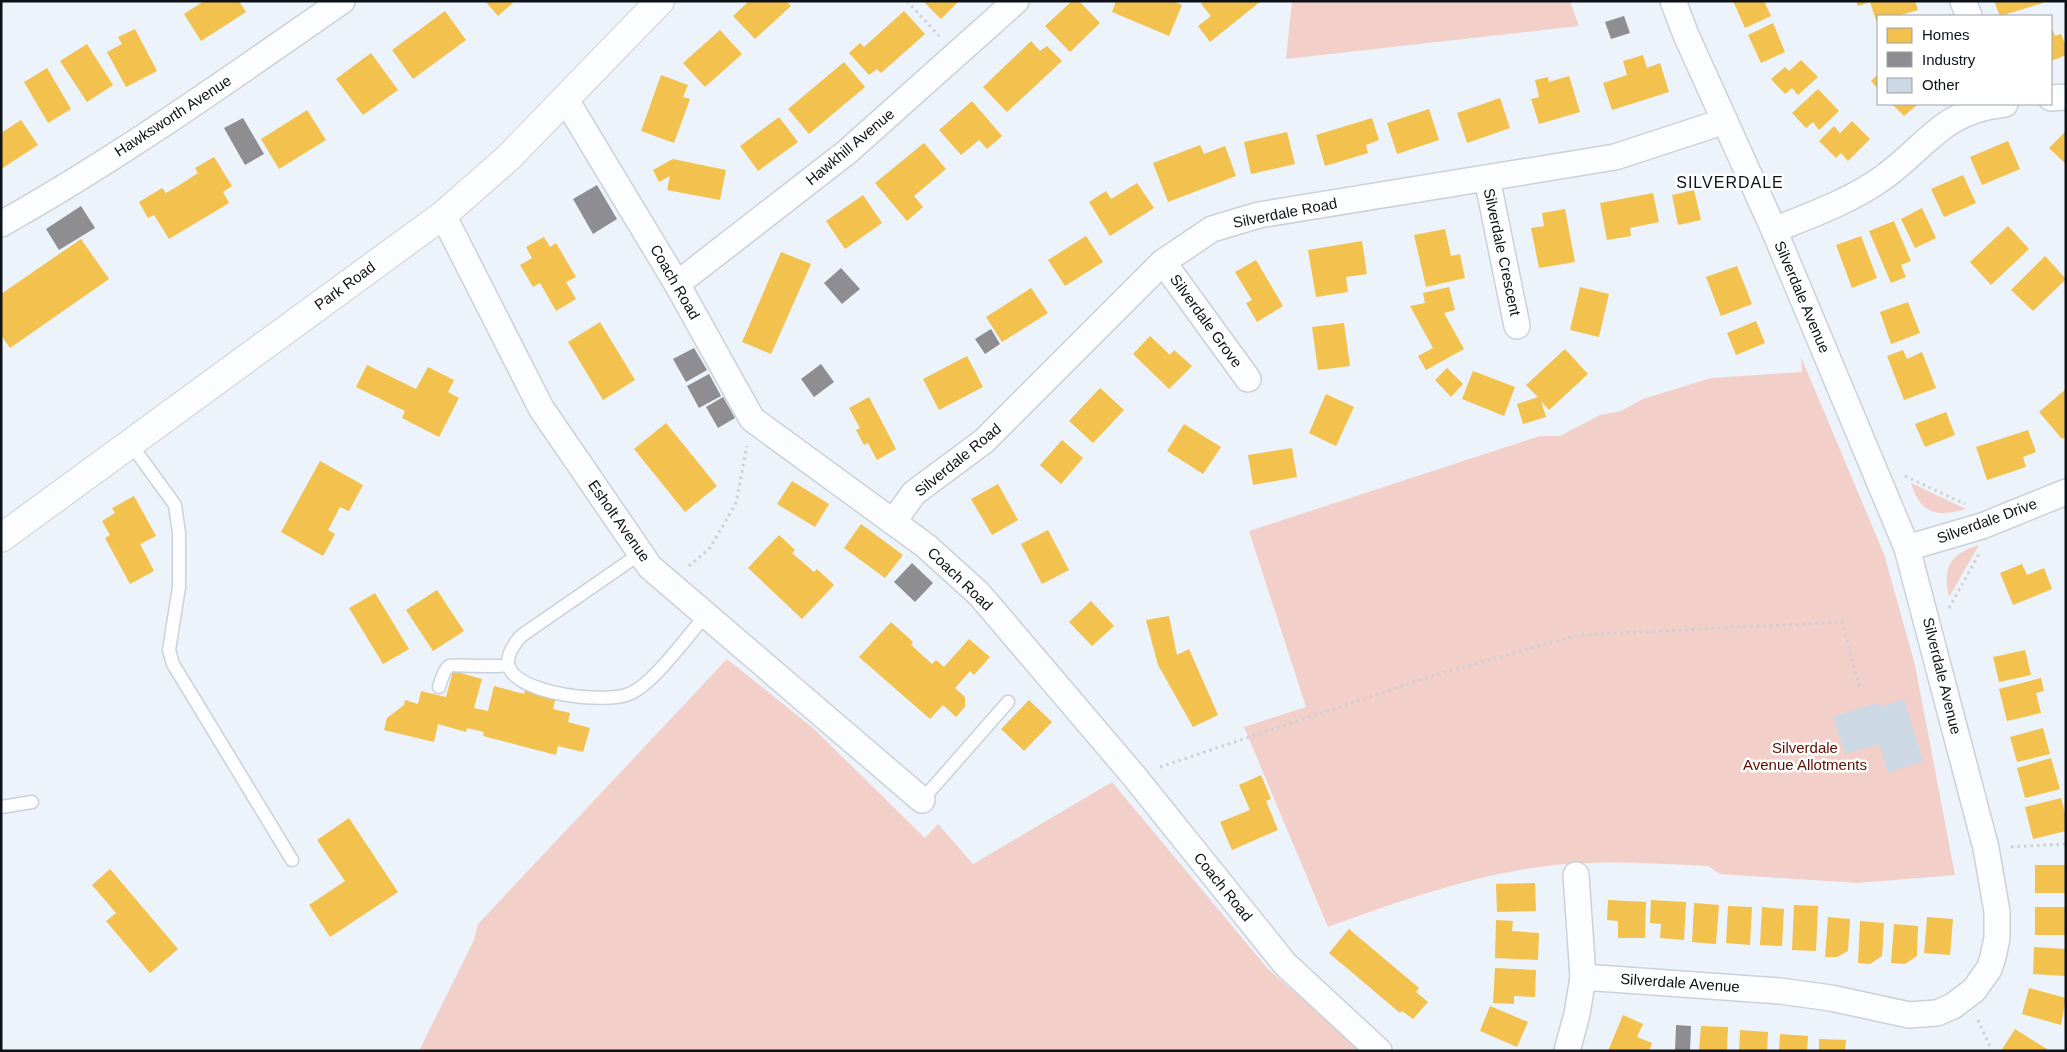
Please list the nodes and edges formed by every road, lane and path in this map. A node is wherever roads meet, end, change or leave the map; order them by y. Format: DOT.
graph roads {
  1 [pos="342,1"];
  2 [pos="660,1"];
  3 [pos="908,1"];
  4 [pos="1016,1"];
  5 [pos="1673,1"];
  6 [pos="1963,1"];
  7 [pos="1968,15"];
  8 [pos="956,56"];
  9 [pos="2066,97"];
  10 [pos="2052,98"];
  11 [pos="566,100"];
  12 [pos="1993,105"];
  13 [pos="1725,122"];
  14 [pos="1487,178"];
  15 [pos="443,215"];
  16 [pos="1,224"];
  17 [pos="1774,230"];
  18 [pos="1163,262"];
  19 [pos="677,284"];
  20 [pos="1517,326"];
  21 [pos="1248,379"];
  22 [pos="752,419"];
  23 [pos="130,443"];
  24 [pos="1872,461"];
  25 [pos="2066,492"];
  26 [pos="893,522"];
  27 [pos="1982,526"];
  28 [pos="1,538"];
  29 [pos="1908,548"];
  30 [pos="641,553"];
  31 [pos="669,583"];
  32 [pos="706,615"];
  33 [pos="1932,638"];
  34 [pos="508,665"];
  35 [pos="439,687"];
  36 [pos="1860,689"];
  37 [pos="1008,702"];
  38 [pos="1134,776"];
  39 [pos="922,800"];
  40 [pos="32,802"];
  41 [pos="1,807"];
  42 [pos="2066,844"];
  43 [pos="1986,848"];
  44 [pos="292,860"];
  45 [pos="1576,875"];
  46 [pos="1583,977"];
  47 [pos="1967,997"];
  48 [pos="1379,1051"];
  49 [pos="1566,1051"];
  50 [pos="1992,1051"];
  1 -- 16 [label="street, Hawksworth Avenue"];
  2 -- 11 [label="main road, Park Road"];
  3 -- 8 [label="path"];
  4 -- 8 [label="street, Hawkhill Avenue"];
  5 -- 13 [label="street, Silverdale Avenue"];
  6 -- 7 [label="street"];
  8 -- 19 [label="street, Hawkhill Avenue"];
  9 -- 10 [label="street"];
  11 -- 15 [label="main road, Park Road"];
  11 -- 19 [label="street, Coach Road"];
  12 -- 17 [label="street"];
  13 -- 14 [label="street, Silverdale Road"];
  13 -- 17 [label="street, Silverdale Avenue"];
  14 -- 18 [label="street, Silverdale Road"];
  14 -- 20 [label="street, Silverdale Crescent"];
  15 -- 23 [label="main road, Park Road"];
  15 -- 30 [label="street, Esholt Avenue"];
  17 -- 24 [label="street, Silverdale Avenue"];
  18 -- 21 [label="street, Silverdale Grove"];
  18 -- 26 [label="street, Silverdale Road"];
  19 -- 22 [label="street, Coach Road"];
  22 -- 26 [label="street, Coach Road"];
  22 -- 31 [label="path"];
  23 -- 28 [label="main road, Park Road"];
  23 -- 44 [label="lane"];
  24 -- 27 [label="path"];
  24 -- 29 [label="street, Silverdale Avenue"];
  25 -- 27 [label="street, Silverdale Drive"];
  26 -- 38 [label="street, Coach Road"];
  27 -- 29 [label="street, Silverdale Drive"];
  27 -- 33 [label="path"];
  29 -- 33 [label="street, Silverdale Avenue"];
  30 -- 31 [label="street, Esholt Avenue"];
  30 -- 34 [label="lane"];
  31 -- 32 [label="street, Esholt Avenue"];
  32 -- 34 [label="lane"];
  32 -- 39 [label="street, Esholt Avenue"];
  33 -- 43 [label="street, Silverdale Avenue"];
  34 -- 35 [label="lane"];
  36 -- 38 [label="path"];
  37 -- 39 [label="lane"];
  38 -- 48 [label="street, Coach Road"];
  40 -- 41 [label="lane"];
  42 -- 43 [label="path"];
  43 -- 47 [label="street, Silverdale Avenue"];
  45 -- 46 [label="street"];
  46 -- 47 [label="street, Silverdale Avenue"];
  46 -- 49 [label="street"];
  47 -- 50 [label="path"];
}
